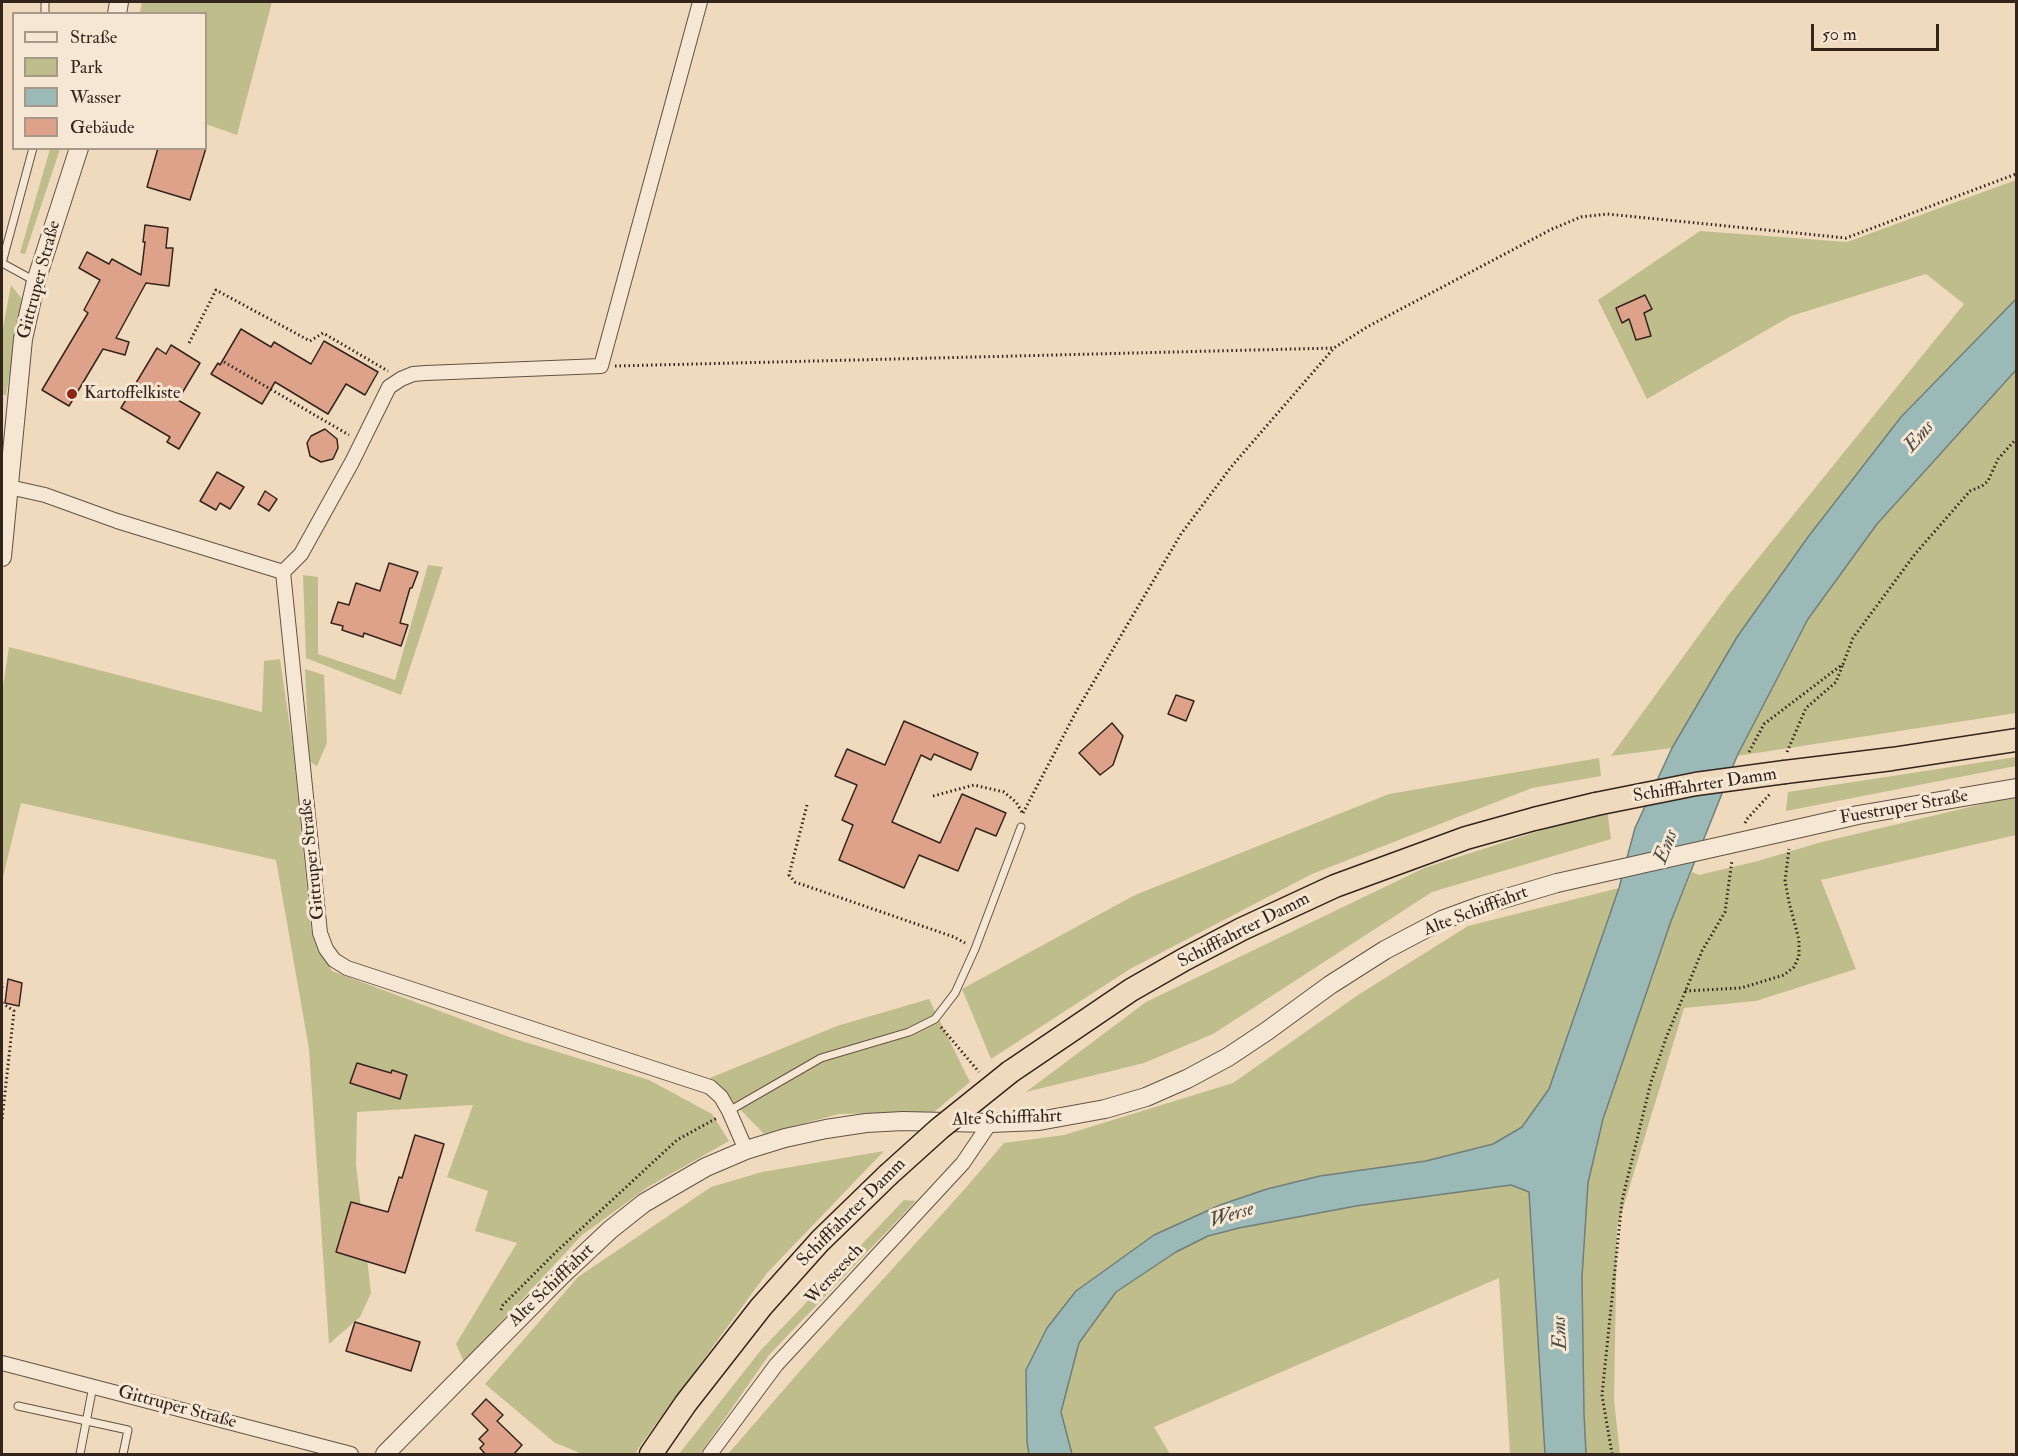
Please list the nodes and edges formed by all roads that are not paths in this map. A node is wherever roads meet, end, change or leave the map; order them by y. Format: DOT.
graph roads {
  1 [pos="700,2"];
  2 [pos="32,150"];
  3 [pos="78,150"];
  4 [pos="2,262"];
  5 [pos="36,282"];
  6 [pos="9,487"];
  7 [pos="2,557"];
  8 [pos="283,572"];
  9 [pos="2016,740"];
  10 [pos="2016,788"];
  11 [pos="1021,827"];
  12 [pos="1786,836"];
  13 [pos="729,1111"];
  14 [pos="990,1123"];
  15 [pos="746,1150"];
  16 [pos="2,1363"];
  17 [pos="93,1386"];
  18 [pos="18,1406"];
  19 [pos="86,1420"];
  20 [pos="80,1455"];
  21 [pos="123,1455"];
  22 [pos="351,1455"];
  23 [pos="385,1455"];
  24 [pos="651,1455"];
  25 [pos="710,1455"];
  1 -- 8 [label="street"];
  2 -- 4 [label="lane"];
  3 -- 5 [label="street, Gittruper Straße"];
  4 -- 5 [label="lane"];
  5 -- 6 [label="street, Gittruper Straße"];
  6 -- 7 [label="street, Gittruper Straße"];
  6 -- 8 [label="street"];
  8 -- 13 [label="street, Gittruper Straße"];
  9 -- 24 [label="highway, Schifffahrter Damm, bridge"];
  10 -- 12 [label="street, Fuestruper Straße"];
  11 -- 13 [label="lane"];
  12 -- 14 [label="street, Alte Schifffahrt, bridge"];
  13 -- 15 [label="street, Gittruper Straße"];
  14 -- 15 [label="street, Alte Schifffahrt"];
  14 -- 25 [label="street, Werseesch"];
  15 -- 23 [label="street, Alte Schifffahrt"];
  16 -- 17 [label="street, Gittruper Straße"];
  17 -- 19 [label="lane"];
  17 -- 22 [label="street, Gittruper Straße"];
  18 -- 19 [label="lane"];
  19 -- 20 [label="lane"];
  19 -- 21 [label="lane"];
}
